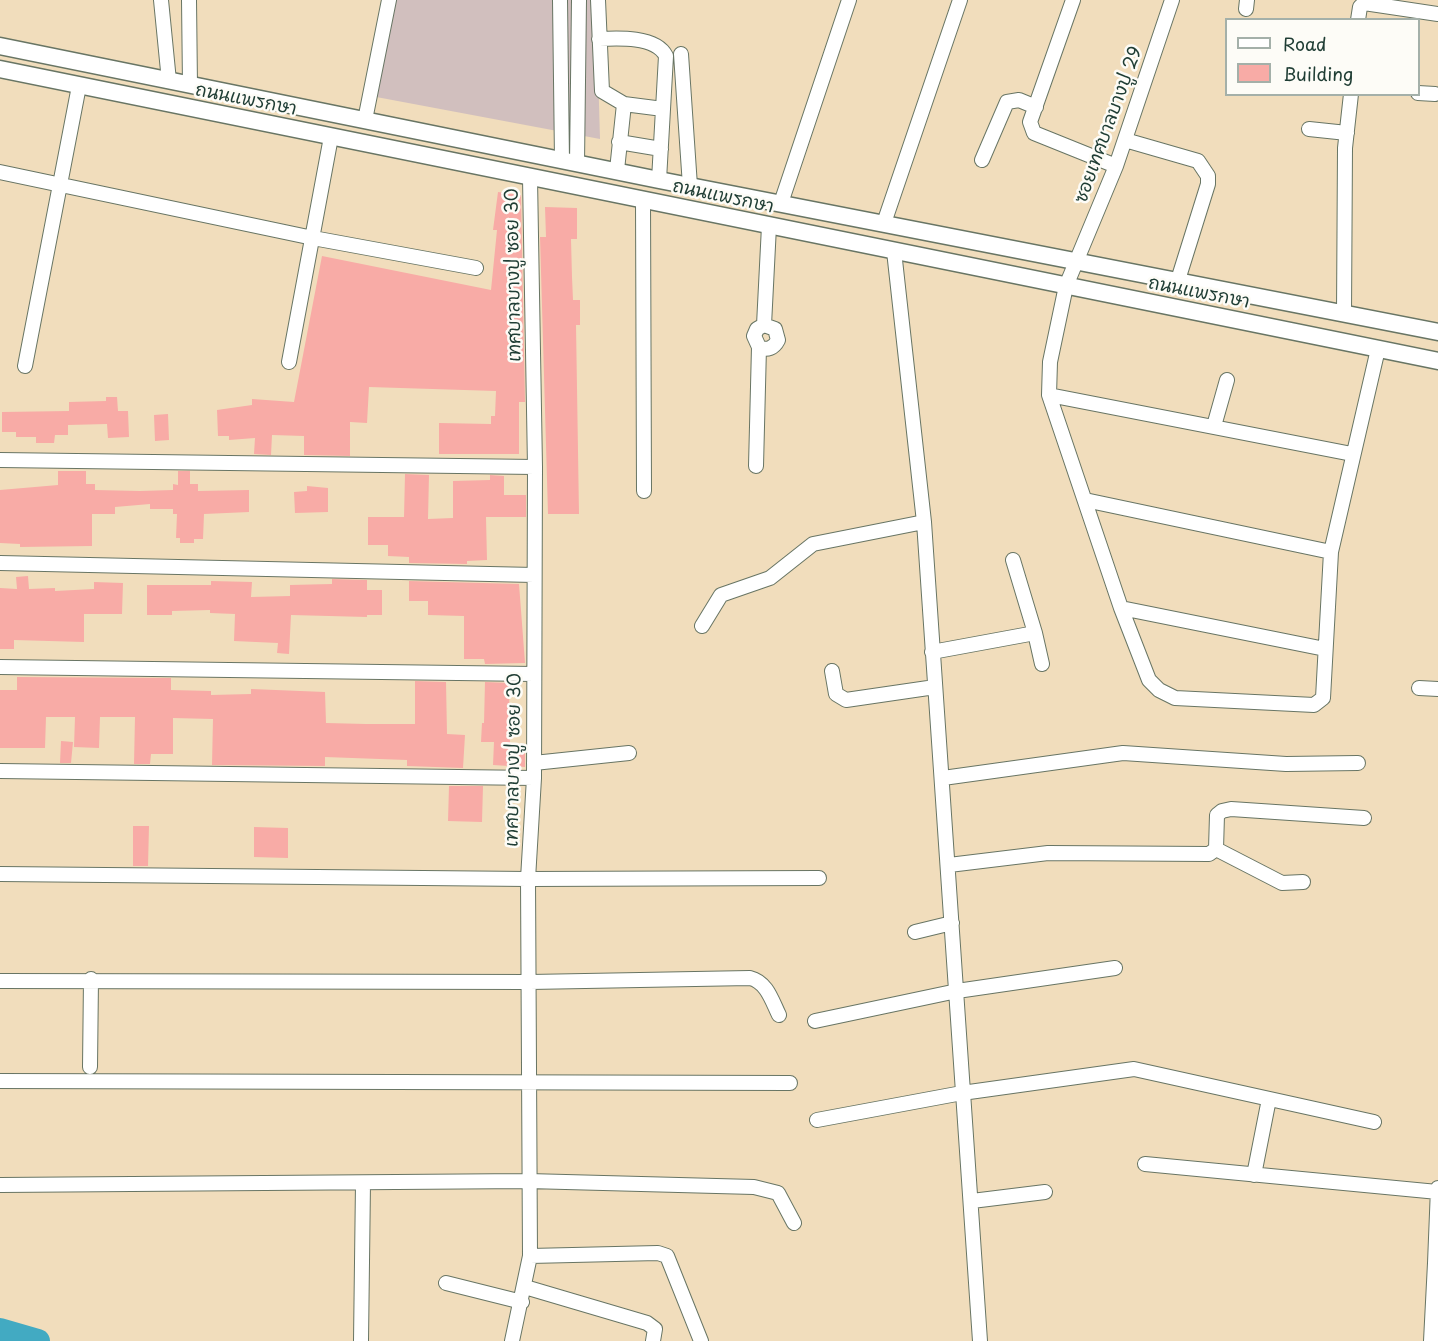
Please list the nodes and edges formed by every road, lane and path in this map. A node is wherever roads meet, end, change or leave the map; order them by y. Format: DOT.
graph roads {
  1 [pos="161,0"];
  2 [pos="189,0"];
  3 [pos="389,0"];
  4 [pos="560,0"];
  5 [pos="579,0"];
  6 [pos="598,0"];
  7 [pos="849,0"];
  8 [pos="960,0"];
  9 [pos="1073,0"];
  10 [pos="1172,0"];
  11 [pos="1438,14"];
  12 [pos="1358,18"];
  13 [pos="599,39"];
  14 [pos="0,46"];
  15 [pos="681,54"];
  16 [pos="0,69"];
  17 [pos="169,81"];
  18 [pos="190,85"];
  19 [pos="79,86"];
  20 [pos="1420,93"];
  21 [pos="1435,94"];
  22 [pos="1351,96"];
  23 [pos="624,104"];
  24 [pos="1036,107"];
  25 [pos="663,109"];
  26 [pos="365,120"];
  27 [pos="1309,129"];
  28 [pos="1347,133"];
  29 [pos="331,137"];
  30 [pos="1125,140"];
  31 [pos="619,142"];
  32 [pos="661,149"];
  33 [pos="982,160"];
  34 [pos="569,161"];
  35 [pos="1116,166"];
  36 [pos="617,170"];
  37 [pos="0,172"];
  38 [pos="530,178"];
  39 [pos="659,180"];
  40 [pos="59,183"];
  41 [pos="690,186"];
  42 [pos="643,200"];
  43 [pos="781,203"];
  44 [pos="884,223"];
  45 [pos="769,226"];
  46 [pos="313,238"];
  47 [pos="894,251"];
  48 [pos="1077,261"];
  49 [pos="476,268"];
  50 [pos="1178,280"];
  51 [pos="1066,286"];
  52 [pos="1344,313"];
  53 [pos="764,325"];
  54 [pos="1438,332"];
  55 [pos="759,347"];
  56 [pos="1378,349"];
  57 [pos="1438,361"];
  58 [pos="289,362"];
  59 [pos="25,366"];
  60 [pos="1227,380"];
  61 [pos="1049,395"];
  62 [pos="1214,426"];
  63 [pos="1352,454"];
  64 [pos="0,460"];
  65 [pos="535,466"];
  66 [pos="756,466"];
  67 [pos="644,491"];
  68 [pos="1085,500"];
  69 [pos="924,522"];
  70 [pos="1331,552"];
  71 [pos="1013,560"];
  72 [pos="0,563"];
  73 [pos="534,575"];
  74 [pos="1121,608"];
  75 [pos="702,626"];
  76 [pos="1035,633"];
  77 [pos="1324,649"];
  78 [pos="932,652"];
  79 [pos="1042,664"];
  80 [pos="0,667"];
  81 [pos="832,671"];
  82 [pos="534,674"];
  83 [pos="935,687"];
  84 [pos="1419,688"];
  85 [pos="1438,689"];
  86 [pos="629,753"];
  87 [pos="534,763"];
  88 [pos="1358,763"];
  89 [pos="0,771"];
  90 [pos="534,778"];
  91 [pos="943,778"];
  92 [pos="1364,818"];
  93 [pos="1216,849"];
  94 [pos="949,865"];
  95 [pos="0,874"];
  96 [pos="819,878"];
  97 [pos="528,879"];
  98 [pos="1303,882"];
  99 [pos="952,923"];
  100 [pos="915,932"];
  101 [pos="1115,969"];
  102 [pos="91,979"];
  103 [pos="0,981"];
  104 [pos="530,982"];
  105 [pos="957,991"];
  106 [pos="779,1016"];
  107 [pos="815,1021"];
  108 [pos="90,1067"];
  109 [pos="0,1081"];
  110 [pos="790,1083"];
  111 [pos="531,1084"];
  112 [pos="962,1093"];
  113 [pos="1269,1099"];
  114 [pos="817,1120"];
  115 [pos="1374,1122"];
  116 [pos="1145,1164"];
  117 [pos="1254,1175"];
  118 [pos="528,1181"];
  119 [pos="363,1183"];
  120 [pos="0,1185"];
  121 [pos="1438,1190"];
  122 [pos="1045,1192"];
  123 [pos="972,1201"];
  124 [pos="794,1223"];
  125 [pos="530,1256"];
  126 [pos="1436,1263"];
  127 [pos="446,1283"];
  128 [pos="525,1287"];
  129 [pos="522,1302"];
  130 [pos="361,1341"];
  131 [pos="512,1341"];
  132 [pos="653,1341"];
  133 [pos="701,1341"];
  134 [pos="980,1341"];
  135 [pos="1431,1341"];
  1 -- 17 [label="street"];
  2 -- 18 [label="street"];
  3 -- 26 [label="street"];
  4 -- 34 [label="street"];
  5 -- 34 [label="street"];
  6 -- 13 [label="street"];
  7 -- 43 [label="street"];
  8 -- 44 [label="street"];
  9 -- 24 [label="street"];
  10 -- 30 [label="street, ซอยเทศบาลบางปู 29"];
  11 -- 12 [label="street"];
  13 -- 23 [label="street"];
  13 -- 25 [label="street"];
  14 -- 17 [label="main road, ถนนแพรกษา"];
  15 -- 41 [label="street"];
  16 -- 19 [label="main road, ถนนแพรกษา"];
  17 -- 18 [label="main road, ถนนแพรกษา"];
  18 -- 26 [label="main road, ถนนแพรกษา"];
  19 -- 29 [label="main road, ถนนแพรกษา"];
  19 -- 40 [label="street"];
  20 -- 21 [label="street"];
  22 -- 28 [label="street"];
  23 -- 25 [label="street"];
  23 -- 31 [label="street"];
  24 -- 33 [label="street"];
  24 -- 35 [label="street"];
  25 -- 32 [label="street"];
  26 -- 34 [label="main road, ถนนแพรกษา"];
  27 -- 28 [label="street"];
  28 -- 52 [label="street"];
  29 -- 38 [label="main road, ถนนแพรกษา"];
  29 -- 46 [label="street"];
  30 -- 35 [label="street, ซอยเทศบาลบางปู 29"];
  30 -- 50 [label="street"];
  31 -- 32 [label="street"];
  31 -- 36 [label="street"];
  32 -- 39 [label="street"];
  34 -- 36 [label="main road, ถนนแพรกษา"];
  35 -- 48 [label="street, ซอยเทศบาลบางปู 29"];
  36 -- 39 [label="main road, ถนนแพรกษา"];
  37 -- 40 [label="street"];
  38 -- 42 [label="main road, ถนนแพรกษา"];
  38 -- 65 [label="street, เทศบาลบางปู ซอย 30"];
  39 -- 41 [label="main road, ถนนแพรกษา"];
  40 -- 46 [label="street"];
  40 -- 59 [label="street"];
  41 -- 43 [label="main road, ถนนแพรกษา"];
  42 -- 45 [label="main road, ถนนแพรกษา"];
  42 -- 67 [label="street"];
  43 -- 44 [label="main road, ถนนแพรกษา"];
  44 -- 48 [label="main road, ถนนแพรกษา"];
  45 -- 47 [label="main road, ถนนแพรกษา"];
  45 -- 53 [label="street"];
  46 -- 49 [label="street"];
  46 -- 58 [label="street"];
  47 -- 51 [label="main road, ถนนแพรกษา"];
  47 -- 69 [label="street"];
  48 -- 50 [label="main road, ถนนแพรกษา"];
  48 -- 51 [label="street, ซอยเทศบาลบางปู 29"];
  50 -- 52 [label="main road, ถนนแพรกษา"];
  51 -- 56 [label="main road, ถนนแพรกษา"];
  51 -- 61 [label="street, ซอยเทศบาลบางปู 29"];
  52 -- 54 [label="main road, ถนนแพรกษา"];
  53 -- 55 [label="street"];
  53 -- 55 [label="street"];
  55 -- 66 [label="street"];
  56 -- 57 [label="main road, ถนนแพรกษา"];
  56 -- 63 [label="street"];
  60 -- 62 [label="street"];
  61 -- 62 [label="street"];
  61 -- 68 [label="street"];
  62 -- 63 [label="street"];
  63 -- 70 [label="street"];
  64 -- 65 [label="street"];
  65 -- 73 [label="street, เทศบาลบางปู ซอย 30"];
  68 -- 70 [label="street"];
  68 -- 74 [label="street"];
  69 -- 75 [label="street"];
  69 -- 78 [label="street"];
  70 -- 77 [label="street"];
  71 -- 76 [label="street"];
  72 -- 73 [label="street"];
  73 -- 82 [label="street, เทศบาลบางปู ซอย 30"];
  74 -- 77 [label="street"];
  74 -- 77 [label="street"];
  76 -- 78 [label="street"];
  76 -- 79 [label="street"];
  78 -- 83 [label="street"];
  80 -- 82 [label="street"];
  81 -- 83 [label="street"];
  82 -- 87 [label="street, เทศบาลบางปู ซอย 30"];
  83 -- 91 [label="street"];
  84 -- 85 [label="street"];
  86 -- 87 [label="street"];
  87 -- 90 [label="street, เทศบาลบางปู ซอย 30"];
  88 -- 91 [label="street"];
  89 -- 90 [label="street"];
  90 -- 97 [label="street, เทศบาลบางปู ซอย 30"];
  91 -- 94 [label="street"];
  92 -- 93 [label="street"];
  93 -- 94 [label="street"];
  93 -- 98 [label="street"];
  94 -- 99 [label="street"];
  95 -- 97 [label="street"];
  96 -- 97 [label="street"];
  97 -- 104 [label="street, เทศบาลบางปู ซอย 30"];
  99 -- 100 [label="street"];
  99 -- 105 [label="street"];
  101 -- 105 [label="street"];
  102 -- 103 [label="street"];
  102 -- 104 [label="street"];
  102 -- 108 [label="street"];
  104 -- 106 [label="street"];
  104 -- 111 [label="street, เทศบาลบางปู ซอย 30"];
  105 -- 107 [label="street"];
  105 -- 112 [label="street"];
  109 -- 111 [label="street"];
  110 -- 111 [label="street"];
  111 -- 118 [label="street, เทศบาลบางปู ซอย 30"];
  112 -- 113 [label="street"];
  112 -- 114 [label="street"];
  112 -- 123 [label="street"];
  113 -- 115 [label="street"];
  113 -- 117 [label="street"];
  116 -- 117 [label="street"];
  117 -- 121 [label="street"];
  118 -- 119 [label="street"];
  118 -- 124 [label="street"];
  118 -- 125 [label="street, เทศบาลบางปู ซอย 30"];
  119 -- 120 [label="street"];
  119 -- 130 [label="street"];
  121 -- 126 [label="street"];
  122 -- 123 [label="street"];
  123 -- 134 [label="street"];
  125 -- 128 [label="street, เทศบาลบางปู ซอย 30"];
  125 -- 133 [label="street"];
  126 -- 135 [label="street"];
  127 -- 129 [label="street"];
  128 -- 129 [label="street, เทศบาลบางปู ซอย 30"];
  128 -- 132 [label="street"];
  129 -- 131 [label="street, เทศบาลบางปู ซอย 30"];
}
